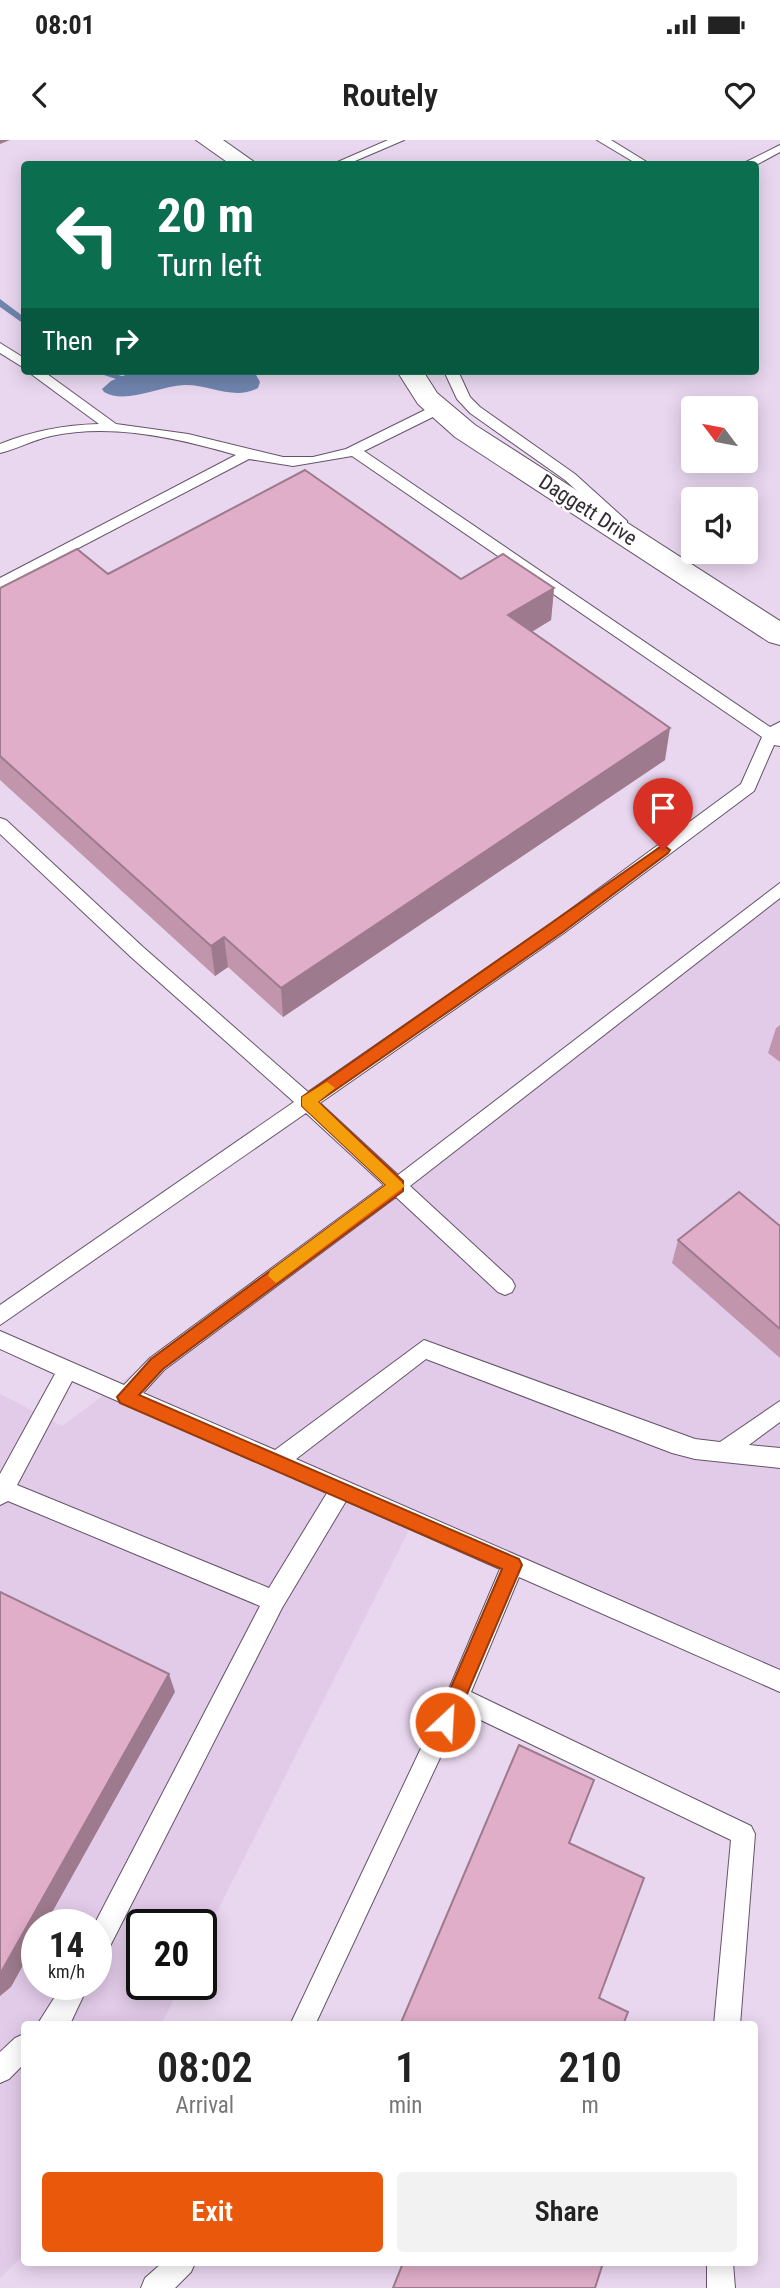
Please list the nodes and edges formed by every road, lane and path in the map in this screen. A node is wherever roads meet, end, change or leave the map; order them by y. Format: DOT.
graph roads {
  1 [pos="207,140"];
  2 [pos="398,140"];
  3 [pos="603,140"];
  4 [pos="780,148"];
  5 [pos="240,161"];
  6 [pos="346,161"];
  7 [pos="639,161"];
  8 [pos="754,161"];
  9 [pos="0,347"];
  10 [pos="21,362"];
  11 [pos="40,375"];
  12 [pos="413,375"];
  13 [pos="453,375"];
  14 [pos="438,410"];
  15 [pos="111,426"];
  16 [pos="0,437"];
  17 [pos="18,440"];
  18 [pos="0,449"];
  19 [pos="356,452"];
  20 [pos="247,455"];
  21 [pos="689,576"];
  22 [pos="0,584"];
  23 [pos="780,635"];
  24 [pos="777,734"];
  25 [pos="0,824"];
  26 [pos="780,888"];
  27 [pos="307,1102"];
  28 [pos="397,1186"];
  29 [pos="505,1286"];
  30 [pos="0,1316"];
  31 [pos="0,1340"];
  32 [pos="67,1371"];
  33 [pos="126,1397"];
  34 [pos="780,1410"];
  35 [pos="723,1452"];
  36 [pos="780,1458"];
  37 [pos="276,1462"];
  38 [pos="341,1490"];
  39 [pos="2,1492"];
  40 [pos="513,1565"];
  41 [pos="274,1601"];
  42 [pos="780,1681"];
  43 [pos="457,1697"];
  44 [pos="112,1916"];
  45 [pos="69,2000"];
  46 [pos="53,2021"];
  47 [pos="304,2021"];
  48 [pos="727,2021"];
  49 [pos="21,2050"];
  50 [pos="0,2070"];
  51 [pos="179,2266"];
  52 [pos="720,2266"];
  53 [pos="155,2288"];
  54 [pos="721,2288"];
  1 -- 5 [label="street"];
  2 -- 6 [label="lane"];
  3 -- 7 [label="lane"];
  4 -- 8 [label="lane"];
  9 -- 10 [label="lane"];
  11 -- 15 [label="lane"];
  12 -- 14 [label="street, Daggett Drive"];
  13 -- 21 [label="lane"];
  14 -- 19 [label="lane"];
  14 -- 21 [label="street, Daggett Drive"];
  15 -- 17 [label="lane"];
  15 -- 20 [label="lane"];
  16 -- 17 [label="lane"];
  17 -- 18 [label="lane"];
  19 -- 20 [label="lane"];
  19 -- 24 [label="lane"];
  20 -- 22 [label="lane"];
  21 -- 23 [label="street, Daggett Drive"];
  24 -- 27 [label="lane"];
  25 -- 27 [label="lane"];
  26 -- 28 [label="lane"];
  27 -- 28 [label="lane"];
  27 -- 30 [label="lane"];
  28 -- 29 [label="lane"];
  28 -- 33 [label="lane"];
  31 -- 32 [label="lane"];
  32 -- 33 [label="lane"];
  32 -- 39 [label="lane"];
  33 -- 37 [label="lane"];
  34 -- 35 [label="lane"];
  35 -- 36 [label="lane"];
  35 -- 37 [label="lane"];
  37 -- 38 [label="lane"];
  38 -- 40 [label="lane"];
  38 -- 41 [label="lane"];
  39 -- 41 [label="lane"];
  40 -- 42 [label="lane"];
  40 -- 43 [label="lane"];
  41 -- 44 [label="lane"];
  43 -- 47 [label="lane"];
  43 -- 48 [label="lane"];
  45 -- 46 [label="lane"];
  49 -- 50 [label="lane"];
  51 -- 53 [label="lane"];
  52 -- 54 [label="lane"];
}
